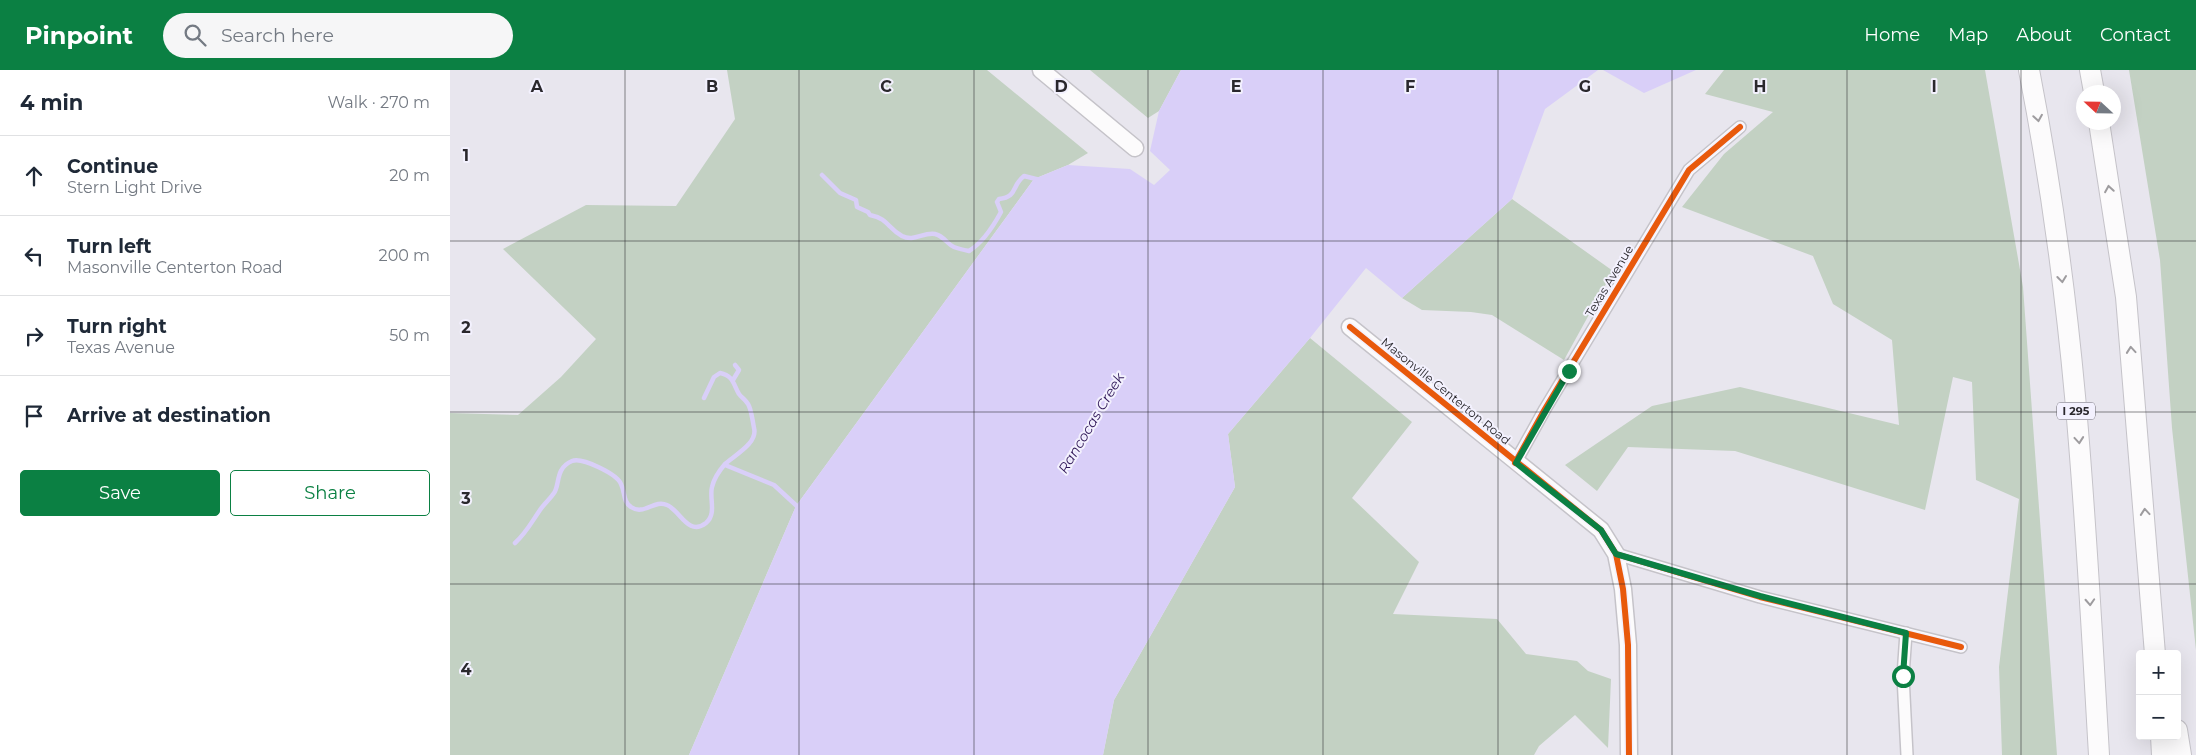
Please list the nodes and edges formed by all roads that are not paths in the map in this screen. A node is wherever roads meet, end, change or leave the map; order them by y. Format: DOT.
graph roads {
  1 [pos="1042,70"];
  2 [pos="2029,70"];
  3 [pos="2090,70"];
  4 [pos="2093,85"];
  5 [pos="1740,127"];
  6 [pos="2100,130"];
  7 [pos="1135,148"];
  8 [pos="1350,328"];
  9 [pos="1516,463"];
  10 [pos="1616,554"];
  11 [pos="2149,560"];
  12 [pos="1906,633"];
  13 [pos="1961,647"];
  14 [pos="2155,650"];
  15 [pos="2163,650"];
  16 [pos="2161,740"];
  17 [pos="2179,740"];
  18 [pos="1629,755"];
  19 [pos="1907,755"];
  20 [pos="2100,755"];
  21 [pos="2162,755"];
  22 [pos="2181,755"];
  1 -- 7 [label="street"];
  2 -- 20 [label="highway, I 295, one-way"];
  3 -- 4 [label="highway"];
  5 -- 9 [label="street, Texas Avenue"];
  11 -- 6 [label="highway, one-way"];
  8 -- 9 [label="street, Masonville Centerton Road"];
  9 -- 10 [label="street, Masonville Centerton Road"];
  10 -- 12 [label="street"];
  10 -- 18 [label="street"];
  11 -- 14 [label="highway"];
  11 -- 15 [label="highway"];
  12 -- 13 [label="street"];
  12 -- 19 [label="street"];
  16 -- 21 [label="highway"];
  17 -- 22 [label="highway"];
}
